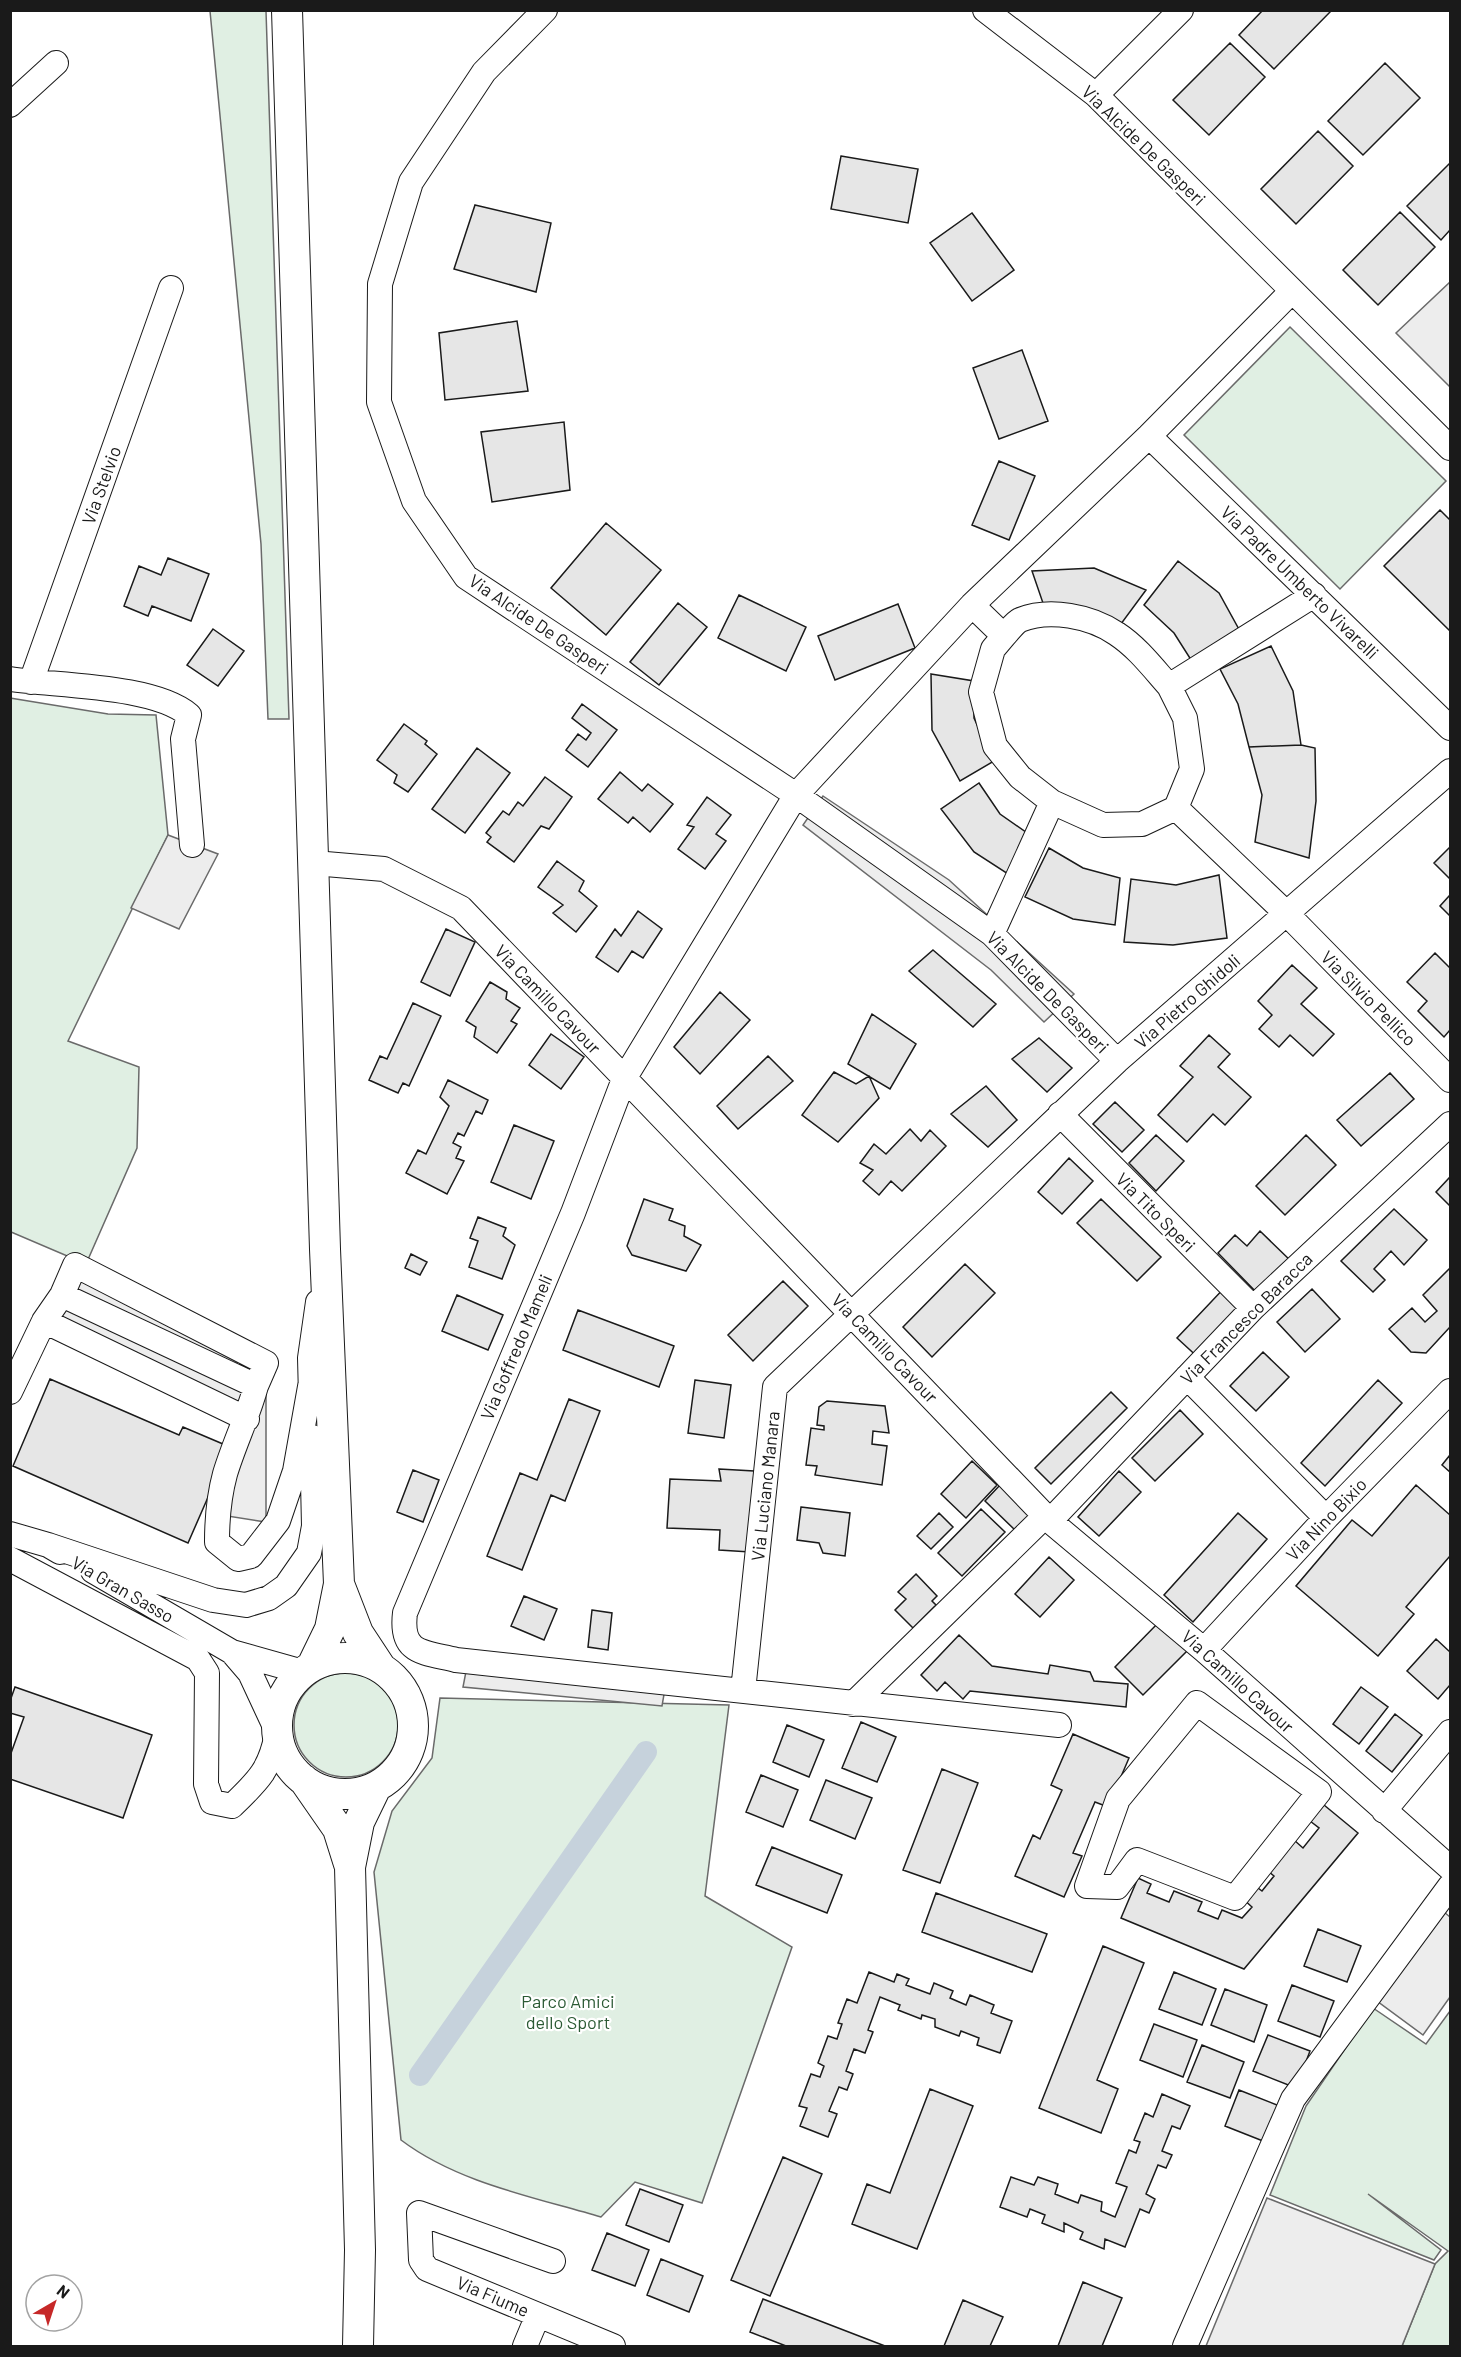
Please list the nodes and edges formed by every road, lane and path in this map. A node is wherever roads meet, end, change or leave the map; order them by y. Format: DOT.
graph roads {
  1 [pos="287,10"];
  2 [pos="545,10"];
  3 [pos="985,10"];
  4 [pos="1180,10"];
  5 [pos="57,63"];
  6 [pos="1096,95"];
  7 [pos="10,105"];
  8 [pos="171,288"];
  9 [pos="1292,291"];
  10 [pos="1149,436"];
  11 [pos="1450,448"];
  12 [pos="1314,595"];
  13 [pos="972,605"];
  14 [pos="1004,636"];
  15 [pos="21,681"];
  16 [pos="1169,686"];
  17 [pos="1450,728"];
  18 [pos="1450,771"];
  19 [pos="796,795"];
  20 [pos="1052,802"];
  21 [pos="1176,808"];
  22 [pos="192,845"];
  23 [pos="314,862"];
  24 [pos="1287,915"];
  25 [pos="992,934"];
  26 [pos="1117,1061"];
  27 [pos="624,1078"];
  28 [pos="1450,1080"];
  29 [pos="1060,1114"];
  30 [pos="1450,1124"];
  31 [pos="326,1249"];
  32 [pos="62,1295"];
  33 [pos="1253,1308"];
  34 [pos="852,1313"];
  35 [pos="44,1321"];
  36 [pos="1187,1377"];
  37 [pos="311,1382"];
  38 [pos="256,1386"];
  39 [pos="1450,1390"];
  40 [pos="10,1392"];
  41 [pos="247,1419"];
  42 [pos="1048,1518"];
  43 [pos="1326,1518"];
  44 [pos="10,1534"];
  45 [pos="48,1545"];
  46 [pos="10,1559"];
  47 [pos="339,1584"];
  48 [pos="1204,1650"];
  49 [pos="232,1652"];
  50 [pos="381,1668"];
  51 [pos="307,1669"];
  52 [pos="743,1691"];
  53 [pos="1197,1703"];
  54 [pos="853,1704"];
  55 [pos="1059,1725"];
  56 [pos="1450,1732"];
  57 [pos="277,1733"];
  58 [pos="304,1780"];
  59 [pos="376,1788"];
  60 [pos="1384,1811"];
  61 [pos="350,1867"];
  62 [pos="1450,1868"];
  63 [pos="1450,1886"];
  64 [pos="360,2250"];
  65 [pos="553,2262"];
  66 [pos="538,2315"];
  67 [pos="358,2346"];
  68 [pos="372,2346"];
  69 [pos="525,2346"];
  70 [pos="613,2346"];
  71 [pos="1185,2346"];
  1 -- 23 [label="main road"];
  2 -- 19 [label="street, Via Alcide De Gasperi"];
  3 -- 6 [label="street, Via Alcide De Gasperi"];
  4 -- 6 [label="street"];
  5 -- 7 [label="street"];
  6 -- 9 [label="street, Via Alcide De Gasperi"];
  8 -- 15 [label="street, Via Stelvio"];
  9 -- 10 [label="street"];
  9 -- 11 [label="street, Via Alcide De Gasperi"];
  10 -- 12 [label="street, Via Padre Umberto Vivarelli"];
  10 -- 13 [label="street, Via Goffredo Mameli"];
  12 -- 16 [label="street"];
  12 -- 17 [label="street, Via Padre Umberto Vivarelli"];
  13 -- 14 [label="street"];
  13 -- 19 [label="street, Via Goffredo Mameli"];
  14 -- 16 [label="street"];
  14 -- 20 [label="street"];
  15 -- 22 [label="street, Via Stelvio"];
  16 -- 21 [label="street"];
  18 -- 24 [label="street, Via Pietro Ghidoli"];
  19 -- 25 [label="street, Via Alcide De Gasperi"];
  19 -- 27 [label="street, Via Goffredo Mameli"];
  20 -- 21 [label="street"];
  20 -- 25 [label="street"];
  21 -- 24 [label="street, Via Silvio Pellico"];
  23 -- 27 [label="street, Via Camillo Cavour"];
  23 -- 31 [label="main road"];
  24 -- 26 [label="street, Via Pietro Ghidoli"];
  24 -- 28 [label="street, Via Silvio Pellico"];
  25 -- 26 [label="street, Via Alcide De Gasperi"];
  26 -- 29 [label="street, Via Pietro Ghidoli"];
  27 -- 34 [label="street, Via Camillo Cavour"];
  27 -- 52 [label="street, Via Goffredo Mameli"];
  29 -- 33 [label="street, Via Tito Speri"];
  29 -- 34 [label="street, Via Pietro Ghidoli"];
  30 -- 33 [label="street, Via Francesco Baracca"];
  31 -- 37 [label="street"];
  31 -- 47 [label="main road"];
  32 -- 35 [label="street"];
  32 -- 38 [label="street"];
  32 -- 38 [label="street"];
  33 -- 36 [label="street, Via Francesco Baracca"];
  34 -- 42 [label="street, Via Camillo Cavour"];
  34 -- 52 [label="street, Via Luciano Manara"];
  35 -- 40 [label="street"];
  35 -- 41 [label="street"];
  36 -- 42 [label="street, Via Francesco Baracca"];
  36 -- 43 [label="street"];
  37 -- 41 [label="street"];
  37 -- 45 [label="street"];
  38 -- 41 [label="street"];
  39 -- 43 [label="street, Via Nino Bixio"];
  42 -- 48 [label="street, Via Camillo Cavour"];
  42 -- 54 [label="street, Via Francesco Baracca"];
  43 -- 48 [label="street, Via Nino Bixio"];
  44 -- 45 [label="street, Via Gran Sasso"];
  45 -- 49 [label="street, Via Gran Sasso"];
  46 -- 57 [label="street"];
  47 -- 50 [label="main road"];
  47 -- 51 [label="main road"];
  48 -- 60 [label="street, Via Camillo Cavour"];
  49 -- 51 [label="street, Via Gran Sasso"];
  49 -- 57 [label="street, Via Gran Sasso"];
  50 -- 51 [label="main road"];
  50 -- 59 [label="main road"];
  51 -- 57 [label="main road"];
  52 -- 54 [label="street"];
  53 -- 53 [label="street"];
  54 -- 55 [label="street"];
  56 -- 60 [label="street"];
  57 -- 58 [label="main road"];
  58 -- 59 [label="main road"];
  58 -- 61 [label="main road"];
  59 -- 61 [label="main road"];
  60 -- 62 [label="street, Via Camillo Cavour"];
  61 -- 64 [label="main road"];
  63 -- 71 [label="street"];
  64 -- 67 [label="main road"];
  64 -- 68 [label="main road"];
  65 -- 66 [label="street, Via Fiume"];
  66 -- 69 [label="street"];
  66 -- 70 [label="street, Via Fiume"];
}
